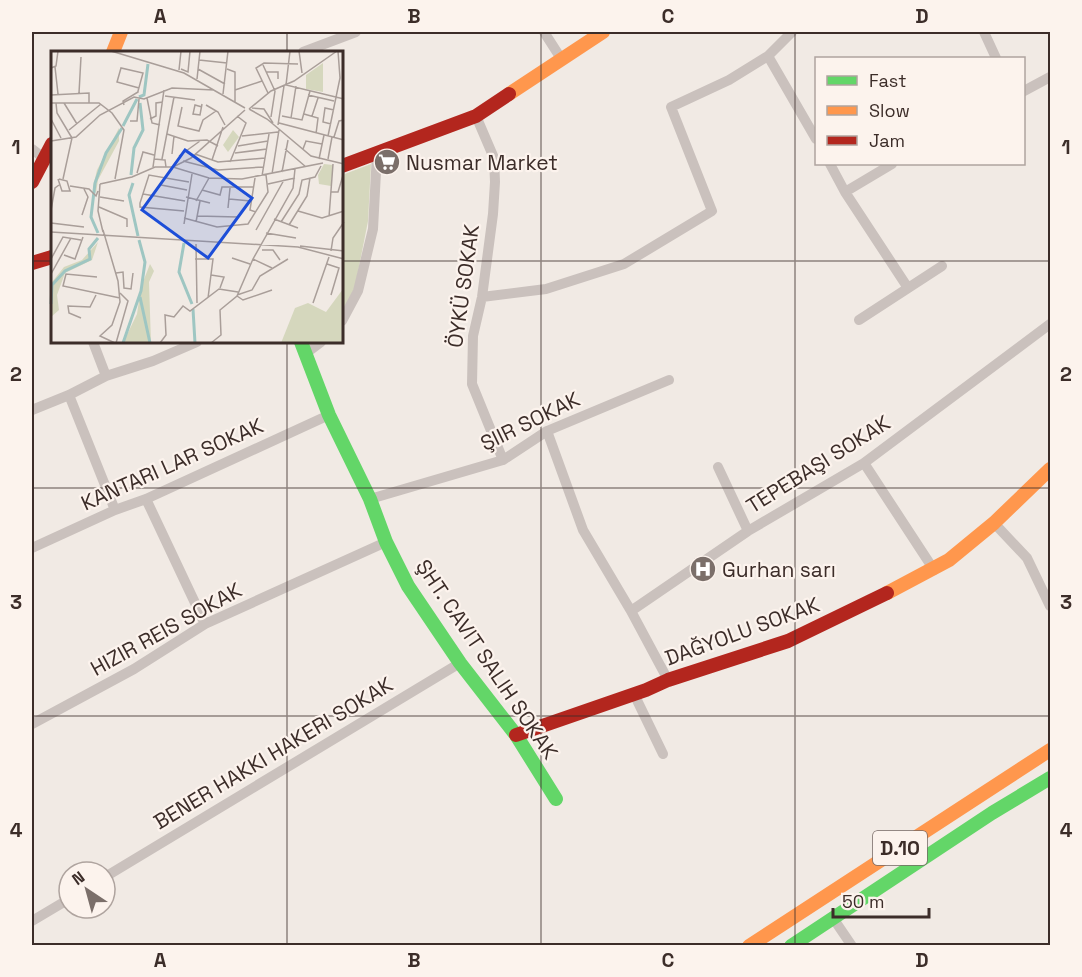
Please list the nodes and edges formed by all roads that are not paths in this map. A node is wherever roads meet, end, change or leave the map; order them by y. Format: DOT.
graph roads {
  1 [pos="121,32"];
  2 [pos="356,32"];
  3 [pos="544,32"];
  4 [pos="603,32"];
  5 [pos="792,32"];
  6 [pos="984,32"];
  7 [pos="326,37"];
  8 [pos="113,51"];
  9 [pos="305,51"];
  10 [pos="768,56"];
  11 [pos="996,57"];
  12 [pos="562,60"];
  13 [pos="1050,77"];
  14 [pos="1025,90"];
  15 [pos="476,116"];
  16 [pos="815,137"];
  17 [pos="51,146"];
  18 [pos="32,149"];
  19 [pos="377,153"];
  20 [pos="45,159"];
  21 [pos="344,165"];
  22 [pos="831,165"];
  23 [pos="890,165"];
  24 [pos="32,182"];
  25 [pos="845,192"];
  26 [pos="51,257"];
  27 [pos="32,263"];
  28 [pos="942,266"];
  29 [pos="908,288"];
  30 [pos="482,297"];
  31 [pos="344,317"];
  32 [pos="859,320"];
  33 [pos="1050,324"];
  34 [pos="94,344"];
  35 [pos="192,344"];
  36 [pos="303,348"];
  37 [pos="106,376"];
  38 [pos="669,380"];
  39 [pos="69,395"];
  40 [pos="32,410"];
  41 [pos="329,415"];
  42 [pos="548,431"];
  43 [pos="503,460"];
  44 [pos="864,463"];
  45 [pos="718,467"];
  46 [pos="1050,469"];
  47 [pos="146,499"];
  48 [pos="370,499"];
  49 [pos="115,510"];
  50 [pos="994,524"];
  51 [pos="748,531"];
  52 [pos="386,542"];
  53 [pos="32,548"];
  54 [pos="934,570"];
  55 [pos="1050,606"];
  56 [pos="631,611"];
  57 [pos="205,624"];
  58 [pos="460,663"];
  59 [pos="668,680"];
  60 [pos="634,694"];
  61 [pos="32,724"];
  62 [pos="516,735"];
  63 [pos="1050,750"];
  64 [pos="663,754"];
  65 [pos="1050,778"];
  66 [pos="556,799"];
  67 [pos="117,870"];
  68 [pos="57,906"];
  69 [pos="833,918"];
  70 [pos="32,921"];
  71 [pos="749,945"];
  72 [pos="791,945"];
  73 [pos="852,945"];
  1 -- 8 [label="main road"];
  2 -- 7 [label="street"];
  3 -- 12 [label="street"];
  4 -- 12 [label="main road"];
  5 -- 10 [label="street"];
  6 -- 11 [label="street"];
  7 -- 9 [label="street"];
  10 -- 16 [label="street"];
  10 -- 30 [label="street"];
  12 -- 15 [label="main road"];
  13 -- 14 [label="street"];
  15 -- 19 [label="main road"];
  15 -- 30 [label="street, ÖYKÜ SOKAK"];
  17 -- 20 [label="main road"];
  18 -- 20 [label="street"];
  19 -- 21 [label="main road"];
  19 -- 31 [label="street"];
  20 -- 24 [label="main road"];
  22 -- 25 [label="street"];
  23 -- 25 [label="street"];
  25 -- 29 [label="street"];
  26 -- 27 [label="main road"];
  28 -- 29 [label="street"];
  29 -- 32 [label="street"];
  30 -- 43 [label="street, ÖYKÜ SOKAK"];
  33 -- 44 [label="street"];
  34 -- 37 [label="street"];
  35 -- 37 [label="street"];
  36 -- 41 [label="main road, ŞHT. CAVIT SALIH SOKAK"];
  37 -- 39 [label="street"];
  38 -- 42 [label="street, ŞIIR SOKAK"];
  39 -- 40 [label="street"];
  39 -- 49 [label="street"];
  41 -- 47 [label="street"];
  41 -- 48 [label="main road, ŞHT. CAVIT SALIH SOKAK"];
  42 -- 43 [label="street, ŞIIR SOKAK"];
  42 -- 56 [label="street"];
  43 -- 48 [label="street, ŞIIR SOKAK"];
  44 -- 51 [label="street"];
  44 -- 54 [label="street"];
  45 -- 51 [label="street"];
  46 -- 50 [label="main road, DAĞYOLU SOKAK"];
  47 -- 49 [label="street"];
  47 -- 57 [label="street"];
  48 -- 52 [label="main road, ŞHT. CAVIT SALIH SOKAK"];
  49 -- 53 [label="street"];
  50 -- 54 [label="main road, DAĞYOLU SOKAK"];
  50 -- 55 [label="street"];
  51 -- 56 [label="street"];
  52 -- 57 [label="street"];
  52 -- 58 [label="main road, ŞHT. CAVIT SALIH SOKAK"];
  54 -- 59 [label="main road, DAĞYOLU SOKAK"];
  56 -- 59 [label="street"];
  57 -- 61 [label="street"];
  58 -- 62 [label="main road, ŞHT. CAVIT SALIH SOKAK"];
  58 -- 67 [label="street"];
  59 -- 60 [label="main road, DAĞYOLU SOKAK"];
  60 -- 62 [label="main road, DAĞYOLU SOKAK"];
  60 -- 64 [label="street"];
  62 -- 66 [label="main road, ŞHT. CAVIT SALIH SOKAK"];
  63 -- 71 [label="main road, D.10"];
  65 -- 69 [label="main road, D.10"];
  68 -- 70 [label="street"];
  69 -- 72 [label="main road, D.10"];
  69 -- 73 [label="street"];
}
